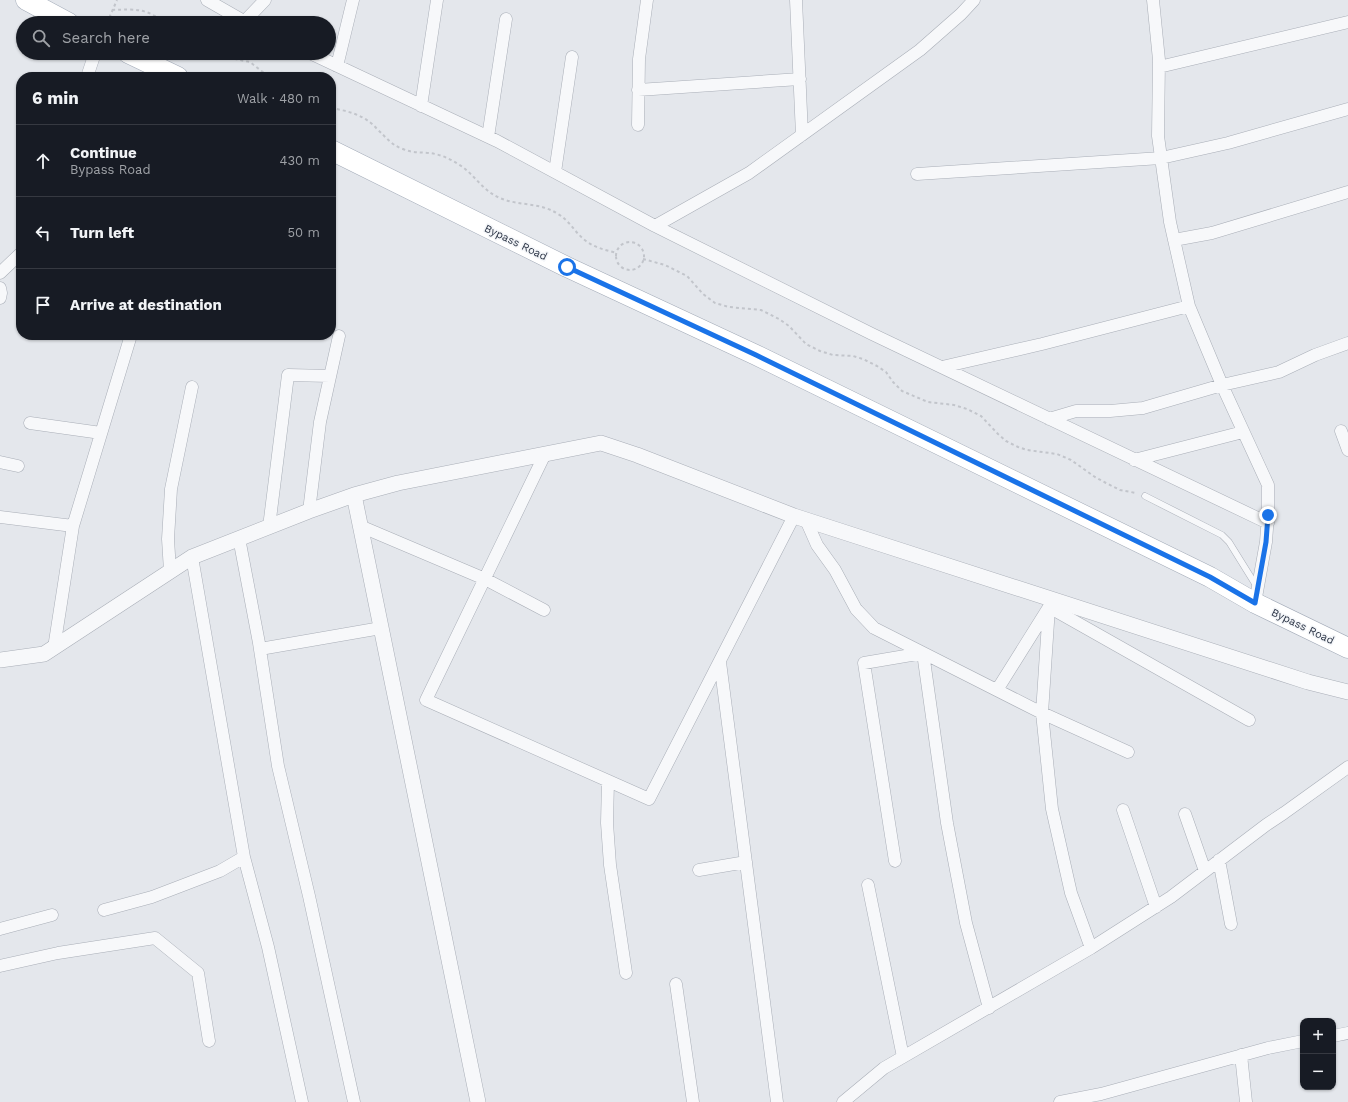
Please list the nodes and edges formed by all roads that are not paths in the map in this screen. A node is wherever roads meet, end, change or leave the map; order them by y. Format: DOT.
graph roads {
  1 [pos="26,0"];
  2 [pos="207,0"];
  3 [pos="265,0"];
  4 [pos="353,0"];
  5 [pos="437,0"];
  6 [pos="647,0"];
  7 [pos="796,0"];
  8 [pos="974,0"];
  9 [pos="1153,0"];
  10 [pos="56,16"];
  11 [pos="235,16"];
  12 [pos="250,16"];
  13 [pos="506,19"];
  14 [pos="1348,22"];
  15 [pos="572,58"];
  16 [pos="93,60"];
  17 [pos="138,60"];
  18 [pos="325,60"];
  19 [pos="337,66"];
  20 [pos="1159,67"];
  21 [pos="89,72"];
  22 [pos="154,72"];
  23 [pos="800,79"];
  24 [pos="638,90"];
  25 [pos="421,106"];
  26 [pos="1348,109"];
  27 [pos="638,125"];
  28 [pos="802,135"];
  29 [pos="488,137"];
  30 [pos="336,152"];
  31 [pos="1161,158"];
  32 [pos="555,172"];
  33 [pos="917,174"];
  34 [pos="1348,192"];
  35 [pos="655,226"];
  36 [pos="1174,240"];
  37 [pos="16,258"];
  38 [pos="0,273"];
  39 [pos="0,288"];
  40 [pos="0,298"];
  41 [pos="1189,306"];
  42 [pos="339,336"];
  43 [pos="129,340"];
  44 [pos="1348,343"];
  45 [pos="942,368"];
  46 [pos="330,376"];
  47 [pos="1222,385"];
  48 [pos="192,387"];
  49 [pos="1049,419"];
  50 [pos="30,423"];
  51 [pos="1341,431"];
  52 [pos="1244,432"];
  53 [pos="101,433"];
  54 [pos="1348,450"];
  55 [pos="545,454"];
  56 [pos="1134,460"];
  57 [pos="0,462"];
  58 [pos="18,466"];
  59 [pos="354,495"];
  60 [pos="1145,496"];
  61 [pos="309,511"];
  62 [pos="0,517"];
  63 [pos="800,518"];
  64 [pos="1268,523"];
  65 [pos="73,526"];
  66 [pos="360,526"];
  67 [pos="269,527"];
  68 [pos="239,538"];
  69 [pos="192,557"];
  70 [pos="170,571"];
  71 [pos="485,579"];
  72 [pos="1256,596"];
  73 [pos="1050,603"];
  74 [pos="544,610"];
  75 [pos="381,628"];
  76 [pos="54,648"];
  77 [pos="260,648"];
  78 [pos="1348,648"];
  79 [pos="924,653"];
  80 [pos="0,660"];
  81 [pos="720,662"];
  82 [pos="997,690"];
  83 [pos="1348,692"];
  84 [pos="1042,714"];
  85 [pos="1249,720"];
  86 [pos="1128,752"];
  87 [pos="1348,767"];
  88 [pos="608,781"];
  89 [pos="1123,810"];
  90 [pos="1185,814"];
  91 [pos="244,857"];
  92 [pos="1219,860"];
  93 [pos="896,861"];
  94 [pos="746,862"];
  95 [pos="699,870"];
  96 [pos="1205,871"];
  97 [pos="868,885"];
  98 [pos="1156,907"];
  99 [pos="104,910"];
  100 [pos="52,915"];
  101 [pos="1231,924"];
  102 [pos="0,929"];
  103 [pos="1091,948"];
  104 [pos="0,966"];
  105 [pos="626,973"];
  106 [pos="676,984"];
  107 [pos="989,1008"];
  108 [pos="1348,1033"];
  109 [pos="1336,1035"];
  110 [pos="209,1041"];
  111 [pos="1300,1042"];
  112 [pos="1241,1055"];
  113 [pos="903,1057"];
  114 [pos="302,1102"];
  115 [pos="354,1102"];
  116 [pos="478,1102"];
  117 [pos="693,1102"];
  118 [pos="777,1102"];
  119 [pos="843,1102"];
  120 [pos="1060,1102"];
  121 [pos="1246,1102"];
  1 -- 10 [label="main road"];
  2 -- 11 [label="street"];
  3 -- 12 [label="street"];
  4 -- 19 [label="street"];
  5 -- 25 [label="street"];
  6 -- 24 [label="street"];
  7 -- 23 [label="street"];
  8 -- 28 [label="street"];
  9 -- 20 [label="street"];
  13 -- 29 [label="street"];
  14 -- 20 [label="street"];
  15 -- 32 [label="street"];
  16 -- 21 [label="street"];
  17 -- 22 [label="main road"];
  18 -- 19 [label="street"];
  19 -- 25 [label="street"];
  20 -- 31 [label="street"];
  23 -- 24 [label="street"];
  23 -- 28 [label="street"];
  24 -- 27 [label="street"];
  25 -- 29 [label="street"];
  26 -- 31 [label="street"];
  28 -- 35 [label="street"];
  29 -- 32 [label="street"];
  30 -- 72 [label="main road, Bypass Road"];
  31 -- 33 [label="street"];
  31 -- 36 [label="street"];
  32 -- 35 [label="street"];
  34 -- 36 [label="street"];
  35 -- 45 [label="street"];
  36 -- 41 [label="street"];
  37 -- 38 [label="street"];
  39 -- 40 [label="street"];
  41 -- 45 [label="street"];
  41 -- 47 [label="street"];
  42 -- 46 [label="street"];
  43 -- 53 [label="street"];
  44 -- 47 [label="street"];
  45 -- 49 [label="street"];
  46 -- 61 [label="street"];
  46 -- 67 [label="street"];
  47 -- 49 [label="street"];
  47 -- 52 [label="street"];
  48 -- 70 [label="street"];
  49 -- 56 [label="street"];
  50 -- 53 [label="street"];
  51 -- 54 [label="street"];
  52 -- 56 [label="street"];
  52 -- 64 [label="street"];
  53 -- 65 [label="street"];
  55 -- 59 [label="street"];
  55 -- 63 [label="street"];
  55 -- 71 [label="street"];
  56 -- 64 [label="street"];
  57 -- 58 [label="street"];
  59 -- 61 [label="street"];
  59 -- 66 [label="street"];
  60 -- 72 [label="lane"];
  61 -- 67 [label="street"];
  62 -- 65 [label="street"];
  63 -- 73 [label="street"];
  63 -- 79 [label="street"];
  63 -- 81 [label="street"];
  64 -- 72 [label="street"];
  65 -- 76 [label="street"];
  66 -- 71 [label="street"];
  66 -- 75 [label="street"];
  67 -- 68 [label="street"];
  68 -- 69 [label="street"];
  68 -- 77 [label="street"];
  69 -- 70 [label="street"];
  69 -- 91 [label="street"];
  70 -- 76 [label="street"];
  71 -- 74 [label="street"];
  71 -- 88 [label="street"];
  72 -- 78 [label="main road, Bypass Road"];
  73 -- 82 [label="street"];
  73 -- 83 [label="street"];
  73 -- 84 [label="street"];
  73 -- 85 [label="street"];
  75 -- 77 [label="street"];
  75 -- 116 [label="street"];
  76 -- 80 [label="street"];
  77 -- 115 [label="street"];
  79 -- 82 [label="street"];
  79 -- 93 [label="street"];
  79 -- 107 [label="street"];
  81 -- 88 [label="street"];
  81 -- 94 [label="street"];
  82 -- 84 [label="street"];
  84 -- 86 [label="street"];
  84 -- 103 [label="street"];
  87 -- 92 [label="street"];
  88 -- 105 [label="street"];
  89 -- 98 [label="street"];
  90 -- 96 [label="street"];
  91 -- 99 [label="street"];
  91 -- 114 [label="street"];
  92 -- 96 [label="street"];
  92 -- 101 [label="street"];
  94 -- 95 [label="street"];
  94 -- 118 [label="street"];
  96 -- 98 [label="street"];
  97 -- 113 [label="street"];
  98 -- 103 [label="street"];
  100 -- 102 [label="street"];
  103 -- 107 [label="street"];
  104 -- 110 [label="street"];
  106 -- 117 [label="street"];
  107 -- 113 [label="street"];
  108 -- 109 [label="street"];
  111 -- 112 [label="street"];
  112 -- 120 [label="street"];
  112 -- 121 [label="street"];
  113 -- 119 [label="street"];
}
